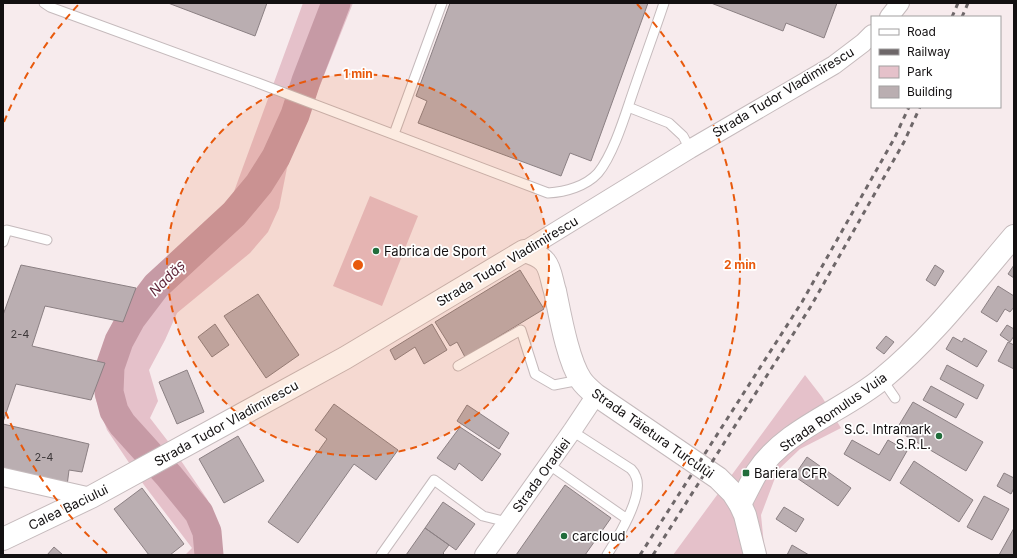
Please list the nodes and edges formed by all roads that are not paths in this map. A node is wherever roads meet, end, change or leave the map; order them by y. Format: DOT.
graph roads {
  1 [pos="44,3"];
  2 [pos="69,3"];
  3 [pos="442,3"];
  4 [pos="664,3"];
  5 [pos="900,3"];
  6 [pos="66,12"];
  7 [pos="890,16"];
  8 [pos="871,35"];
  9 [pos="628,107"];
  10 [pos="394,134"];
  11 [pos="690,149"];
  12 [pos="1014,236"];
  13 [pos="47,240"];
  14 [pos="3,242"];
  15 [pos="524,251"];
  16 [pos="458,366"];
  17 [pos="882,379"];
  18 [pos="580,380"];
  19 [pos="596,395"];
  20 [pos="896,398"];
  21 [pos="572,431"];
  22 [pos="548,464"];
  23 [pos="133,474"];
  24 [pos="3,477"];
  25 [pos="91,497"];
  26 [pos="740,504"];
  27 [pos="627,520"];
  28 [pos="507,522"];
  29 [pos="3,539"];
  30 [pos="381,555"];
  31 [pos="484,555"];
  32 [pos="607,555"];
  33 [pos="755,555"];
  1 -- 6 [label="lane"];
  2 -- 6 [label="lane"];
  3 -- 10 [label="lane"];
  4 -- 9 [label="lane"];
  5 -- 7 [label="street"];
  6 -- 10 [label="lane"];
  8 -- 11 [label="street, Strada Tudor Vladimirescu"];
  9 -- 10 [label="lane"];
  9 -- 11 [label="lane"];
  11 -- 15 [label="street, Strada Tudor Vladimirescu"];
  12 -- 17 [label="main road, Strada Romulus Vuia"];
  13 -- 14 [label="lane"];
  15 -- 18 [label="main road, Strada Tăietura Turcului"];
  15 -- 23 [label="main road, Strada Tudor Vladimirescu"];
  16 -- 18 [label="lane"];
  17 -- 20 [label="lane"];
  17 -- 26 [label="main road, Strada Romulus Vuia"];
  18 -- 19 [label="main road, Strada Tăietura Turcului"];
  19 -- 21 [label="street, Strada Oradiei"];
  19 -- 26 [label="main road, Strada Tăietura Turcului"];
  21 -- 22 [label="street, Strada Oradiei"];
  21 -- 27 [label="lane"];
  22 -- 27 [label="lane"];
  22 -- 28 [label="street, Strada Oradiei"];
  23 -- 25 [label="main road, Calea Baciului"];
  24 -- 25 [label="street"];
  25 -- 29 [label="main road, Calea Baciului"];
  26 -- 33 [label="main road, Strada Tăietura Turcului"];
  27 -- 32 [label="lane"];
  28 -- 30 [label="lane"];
  28 -- 31 [label="street, Strada Oradiei"];
}
